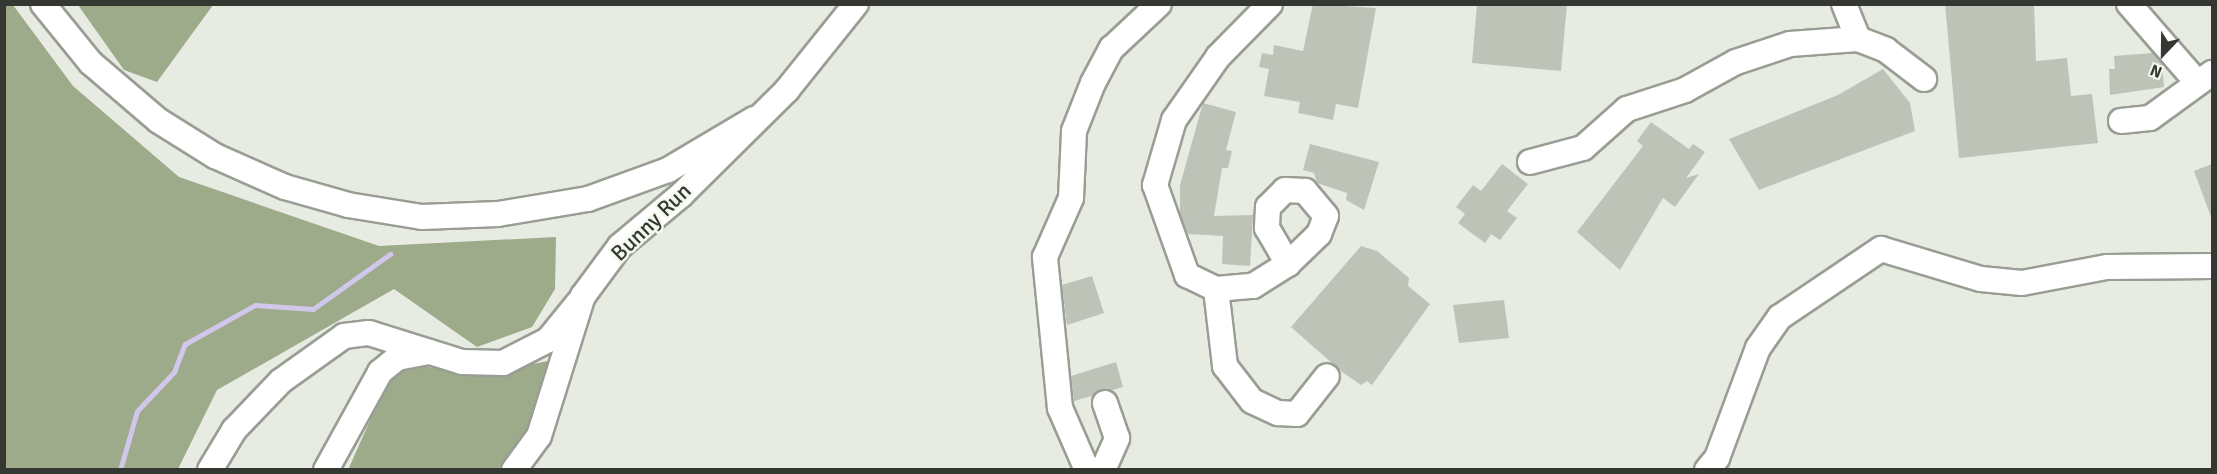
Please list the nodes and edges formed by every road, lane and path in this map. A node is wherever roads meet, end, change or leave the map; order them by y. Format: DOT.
graph roads {
  1 [pos="43,4"];
  2 [pos="856,4"];
  3 [pos="1159,4"];
  4 [pos="1270,4"];
  5 [pos="1844,4"];
  6 [pos="2128,4"];
  7 [pos="1858,39"];
  8 [pos="2204,76"];
  9 [pos="1924,79"];
  10 [pos="754,119"];
  11 [pos="2121,121"];
  12 [pos="1530,162"];
  13 [pos="1288,264"];
  14 [pos="2212,266"];
  15 [pos="1216,289"];
  16 [pos="584,296"];
  17 [pos="428,352"];
  18 [pos="1327,376"];
  19 [pos="1105,403"];
  20 [pos="210,470"];
  21 [pos="326,470"];
  22 [pos="514,470"];
  23 [pos="1087,470"];
  24 [pos="1103,470"];
  25 [pos="1707,470"];
  1 -- 10 [label="street"];
  2 -- 10 [label="street"];
  3 -- 23 [label="street"];
  4 -- 15 [label="street"];
  5 -- 7 [label="street"];
  6 -- 8 [label="street"];
  7 -- 9 [label="street"];
  7 -- 12 [label="street"];
  8 -- 11 [label="street"];
  10 -- 16 [label="street, Bunny Run"];
  13 -- 15 [label="street"];
  14 -- 25 [label="street"];
  15 -- 18 [label="street"];
  16 -- 17 [label="street"];
  16 -- 22 [label="street, Bunny Run"];
  17 -- 20 [label="street"];
  17 -- 21 [label="street"];
  19 -- 24 [label="street"];
}
